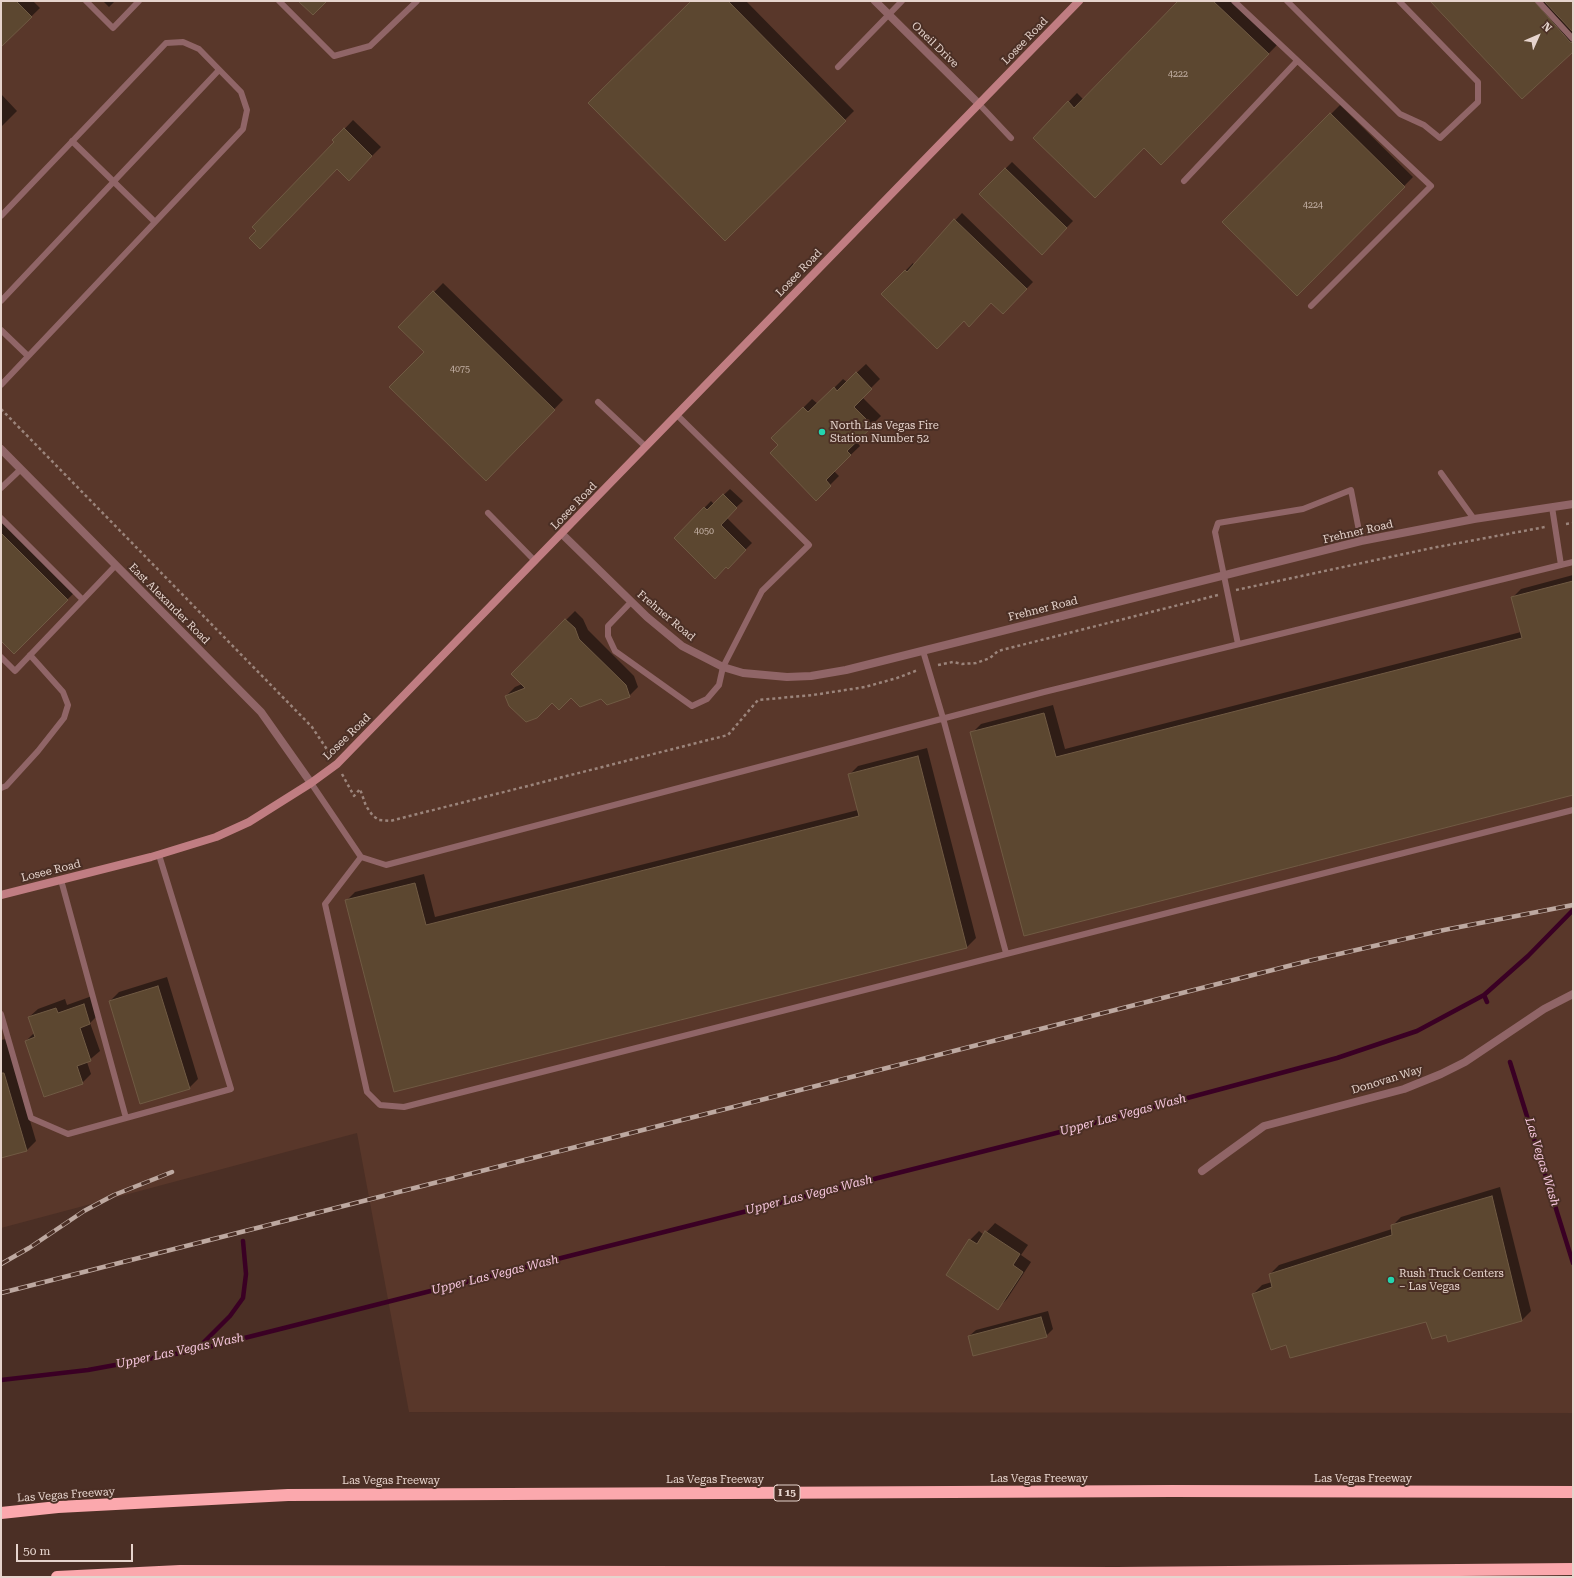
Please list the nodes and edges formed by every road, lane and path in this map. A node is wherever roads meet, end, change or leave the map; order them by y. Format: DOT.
graph roads {
  1 [pos="86,1"];
  2 [pos="139,1"];
  3 [pos="279,1"];
  4 [pos="417,1"];
  5 [pos="875,1"];
  6 [pos="902,1"];
  7 [pos="1079,1"];
  8 [pos="1234,1"];
  9 [pos="1287,1"];
  10 [pos="1399,1"];
  11 [pos="1538,1"];
  12 [pos="888,15"];
  13 [pos="1573,39"];
  14 [pos="1297,61"];
  15 [pos="838,67"];
  16 [pos="219,70"];
  17 [pos="980,104"];
  18 [pos="1011,138"];
  19 [pos="72,141"];
  20 [pos="1184,181"];
  21 [pos="114,182"];
  22 [pos="1,216"];
  23 [pos="155,222"];
  24 [pos="1,301"];
  25 [pos="1311,306"];
  26 [pos="1,330"];
  27 [pos="28,356"];
  28 [pos="1,385"];
  29 [pos="598,402"];
  30 [pos="677,415"];
  31 [pos="646,447"];
  32 [pos="1,449"];
  33 [pos="20,469"];
  34 [pos="1441,473"];
  35 [pos="1,488"];
  36 [pos="1573,504"];
  37 [pos="1552,507"];
  38 [pos="488,513"];
  39 [pos="1,518"];
  40 [pos="1474,519"];
  41 [pos="562,534"];
  42 [pos="1361,541"];
  43 [pos="535,561"];
  44 [pos="1573,562"];
  45 [pos="1561,565"];
  46 [pos="116,566"];
  47 [pos="1225,575"];
  48 [pos="82,599"];
  49 [pos="631,602"];
  50 [pos="1238,644"];
  51 [pos="923,651"];
  52 [pos="30,655"];
  53 [pos="1,657"];
  54 [pos="723,667"];
  55 [pos="943,718"];
  56 [pos="311,783"];
  57 [pos="1,788"];
  58 [pos="1573,810"];
  59 [pos="159,854"];
  60 [pos="361,857"];
  61 [pos="61,880"];
  62 [pos="1,895"];
  63 [pos="1006,953"];
  64 [pos="1573,994"];
  65 [pos="1,1014"];
  66 [pos="126,1118"];
  67 [pos="1202,1171"];
  68 [pos="1573,1492"];
  69 [pos="1,1513"];
  70 [pos="1573,1570"];
  71 [pos="57,1577"];
  1 -- 2 [label="lane"];
  3 -- 4 [label="lane"];
  5 -- 12 [label="street, Oneil Drive"];
  6 -- 12 [label="lane"];
  7 -- 17 [label="main road, Losee Road"];
  8 -- 14 [label="lane"];
  9 -- 10 [label="lane"];
  11 -- 13 [label="lane"];
  12 -- 15 [label="lane"];
  12 -- 17 [label="street, Oneil Drive"];
  14 -- 20 [label="lane"];
  14 -- 25 [label="lane"];
  16 -- 19 [label="lane"];
  16 -- 21 [label="lane"];
  16 -- 23 [label="lane"];
  17 -- 18 [label="lane"];
  17 -- 30 [label="main road, Losee Road"];
  19 -- 21 [label="lane"];
  19 -- 22 [label="lane"];
  21 -- 23 [label="lane"];
  21 -- 24 [label="lane"];
  23 -- 27 [label="lane"];
  26 -- 27 [label="lane"];
  27 -- 28 [label="lane"];
  29 -- 31 [label="lane"];
  30 -- 31 [label="main road, Losee Road"];
  30 -- 54 [label="lane"];
  31 -- 41 [label="main road, Losee Road"];
  32 -- 33 [label="street, East Alexander Road"];
  33 -- 35 [label="lane"];
  33 -- 46 [label="street, East Alexander Road"];
  34 -- 40 [label="lane"];
  36 -- 37 [label="street, Frehner Road"];
  37 -- 40 [label="street, Frehner Road"];
  37 -- 45 [label="lane"];
  38 -- 43 [label="lane"];
  39 -- 48 [label="lane"];
  40 -- 42 [label="street, Frehner Road"];
  41 -- 43 [label="main road, Losee Road"];
  41 -- 49 [label="street, Frehner Road"];
  42 -- 47 [label="street, Frehner Road"];
  42 -- 47 [label="lane"];
  43 -- 56 [label="main road, Losee Road"];
  44 -- 45 [label="lane"];
  45 -- 50 [label="lane"];
  46 -- 48 [label="lane"];
  46 -- 56 [label="street, East Alexander Road"];
  47 -- 50 [label="lane"];
  47 -- 51 [label="street, Frehner Road"];
  48 -- 52 [label="lane"];
  49 -- 54 [label="street, Frehner Road"];
  49 -- 54 [label="lane"];
  50 -- 55 [label="lane"];
  51 -- 54 [label="street, Frehner Road"];
  51 -- 55 [label="lane"];
  52 -- 53 [label="lane"];
  52 -- 57 [label="lane"];
  55 -- 60 [label="lane"];
  55 -- 63 [label="lane"];
  56 -- 59 [label="main road, Losee Road"];
  56 -- 60 [label="lane"];
  58 -- 63 [label="lane"];
  59 -- 61 [label="main road, Losee Road"];
  59 -- 66 [label="lane"];
  60 -- 63 [label="lane"];
  61 -- 62 [label="main road, Losee Road"];
  61 -- 66 [label="lane"];
  64 -- 67 [label="street, Donovan Way"];
  65 -- 66 [label="lane"];
  68 -- 69 [label="highway, Las Vegas Freeway / I 15"];
  70 -- 71 [label="highway"];
}
